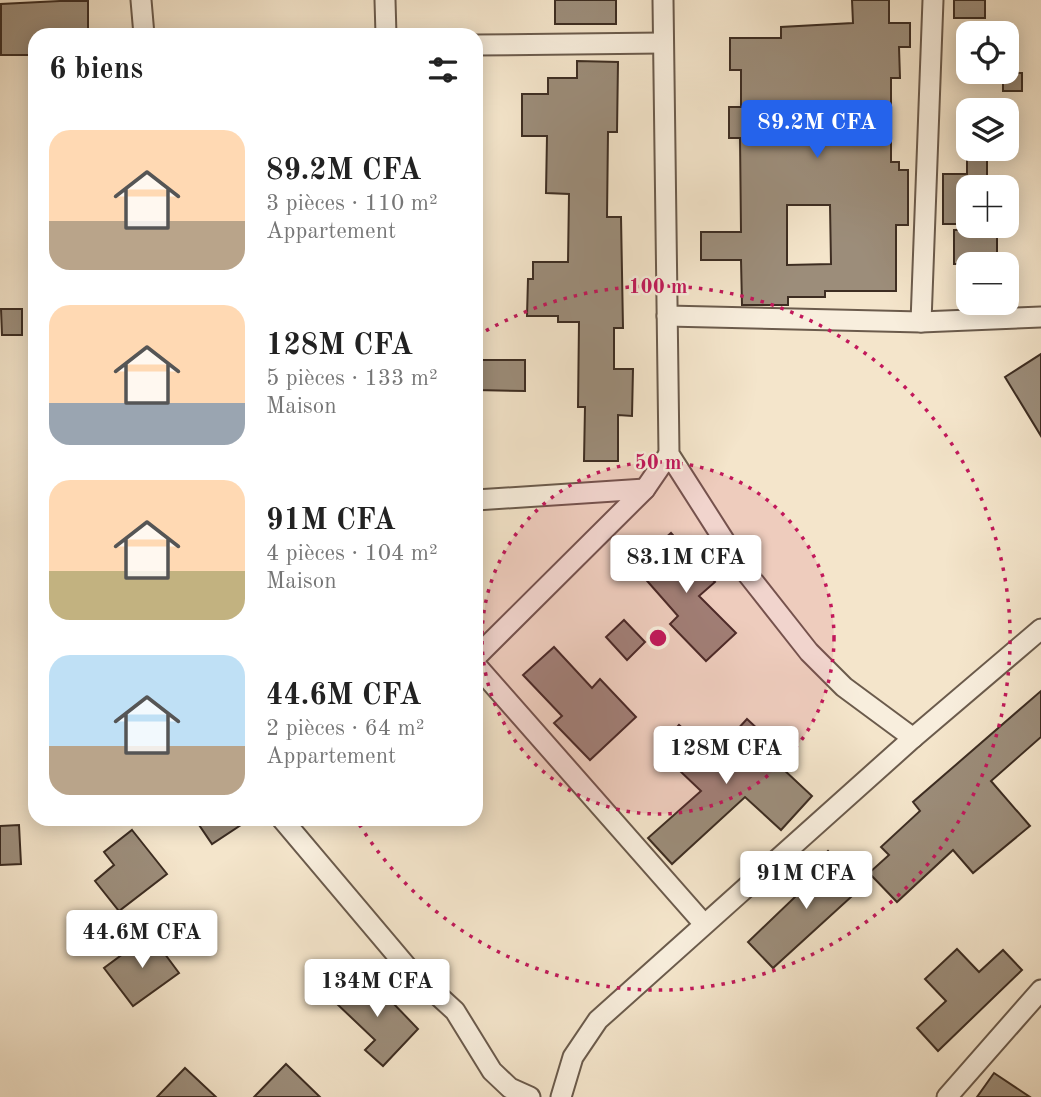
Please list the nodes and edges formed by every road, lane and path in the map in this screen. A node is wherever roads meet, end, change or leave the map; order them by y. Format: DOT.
graph roads {
  1 [pos="141,0"];
  2 [pos="385,0"];
  3 [pos="663,0"];
  4 [pos="933,0"];
  5 [pos="143,28"];
  6 [pos="386,28"];
  7 [pos="662,43"];
  8 [pos="483,45"];
  9 [pos="667,316"];
  10 [pos="1041,317"];
  11 [pos="921,322"];
  12 [pos="669,454"];
  13 [pos="645,489"];
  14 [pos="483,500"];
  15 [pos="1041,629"];
  16 [pos="483,650"];
  17 [pos="483,673"];
  18 [pos="913,738"];
  19 [pos="288,826"];
  20 [pos="704,923"];
  21 [pos="1041,990"];
  22 [pos="530,1097"];
  23 [pos="561,1097"];
  24 [pos="947,1097"];
  1 -- 5 [label="street"];
  2 -- 6 [label="street"];
  3 -- 7 [label="street"];
  4 -- 11 [label="street"];
  7 -- 8 [label="street"];
  7 -- 9 [label="street"];
  9 -- 11 [label="street"];
  9 -- 12 [label="street"];
  10 -- 11 [label="street"];
  12 -- 13 [label="street"];
  12 -- 18 [label="street"];
  13 -- 14 [label="street"];
  13 -- 16 [label="street"];
  15 -- 18 [label="street"];
  17 -- 20 [label="street"];
  18 -- 20 [label="street"];
  19 -- 22 [label="street"];
  20 -- 23 [label="street"];
  21 -- 24 [label="street"];
}
